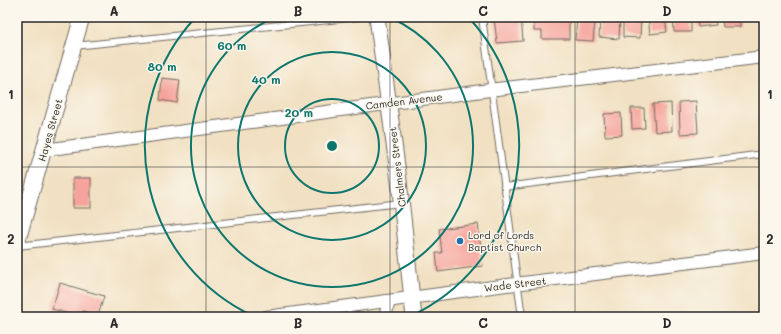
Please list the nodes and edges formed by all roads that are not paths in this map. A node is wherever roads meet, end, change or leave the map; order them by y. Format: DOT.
graph roads {
  1 [pos="82,17"];
  2 [pos="359,17"];
  3 [pos="377,17"];
  4 [pos="482,17"];
  5 [pos="74,46"];
  6 [pos="764,57"];
  7 [pos="491,90"];
  8 [pos="389,103"];
  9 [pos="44,150"];
  10 [pos="764,154"];
  11 [pos="504,187"];
  12 [pos="401,202"];
  13 [pos="17,243"];
  14 [pos="17,246"];
  15 [pos="764,253"];
  16 [pos="518,284"];
  17 [pos="411,298"];
  18 [pos="389,301"];
  19 [pos="266,317"];
  20 [pos="385,317"];
  21 [pos="414,317"];
  22 [pos="522,317"];
  1 -- 5 [label="street, Hayes Street"];
  2 -- 5 [label="lane"];
  3 -- 8 [label="street, Chalmers Street"];
  4 -- 7 [label="lane"];
  5 -- 9 [label="street, Hayes Street"];
  6 -- 7 [label="street, Camden Avenue"];
  7 -- 8 [label="street, Camden Avenue"];
  7 -- 11 [label="lane"];
  8 -- 9 [label="street, Camden Avenue"];
  8 -- 12 [label="street, Chalmers Street"];
  9 -- 13 [label="street, Hayes Street"];
  10 -- 11 [label="lane"];
  11 -- 16 [label="lane"];
  12 -- 14 [label="lane"];
  12 -- 17 [label="street, Chalmers Street"];
  15 -- 16 [label="street, Wade Street"];
  16 -- 17 [label="street, Wade Street"];
  16 -- 22 [label="lane"];
  17 -- 18 [label="street, Wade Street"];
  17 -- 21 [label="street, Chalmers Street"];
  18 -- 19 [label="street, Wade Street"];
  18 -- 20 [label="street"];
}
